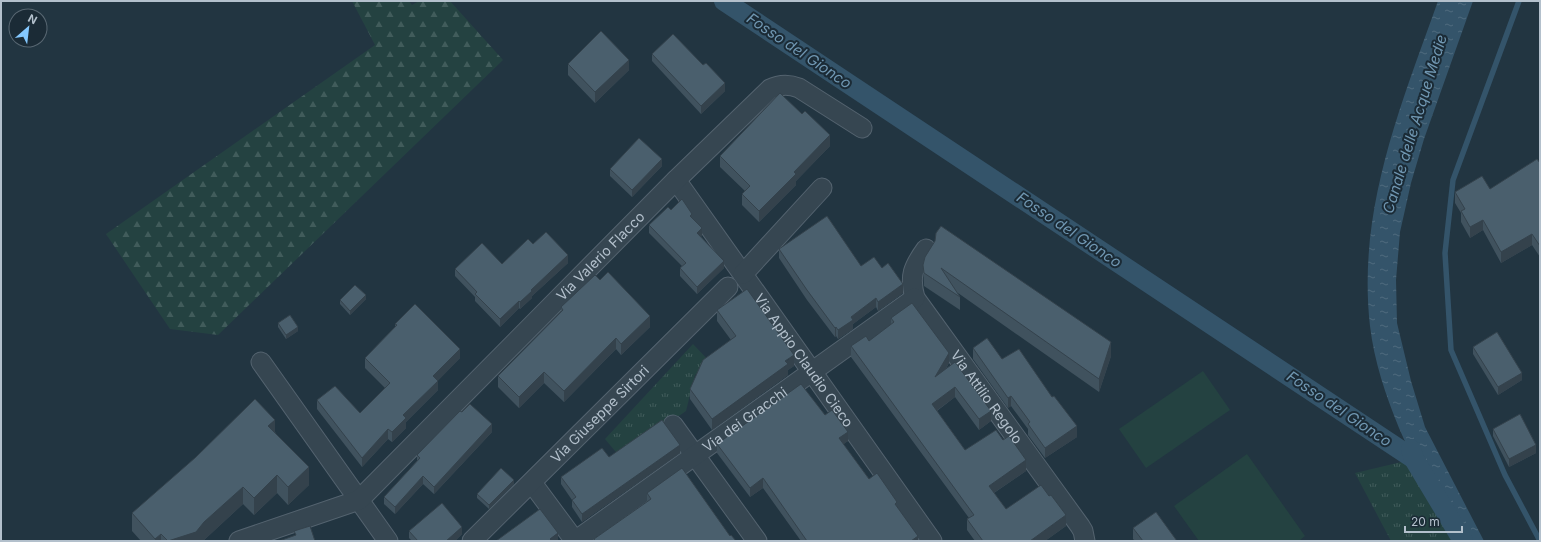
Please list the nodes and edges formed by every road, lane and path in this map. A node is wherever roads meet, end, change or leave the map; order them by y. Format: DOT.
graph roads {
  1 [pos="862,128"];
  2 [pos="676,180"];
  3 [pos="822,188"];
  4 [pos="926,249"];
  5 [pos="743,274"];
  6 [pos="728,287"];
  7 [pos="915,298"];
  8 [pos="261,362"];
  9 [pos="812,372"];
  10 [pos="673,425"];
  11 [pos="695,455"];
  12 [pos="532,483"];
  13 [pos="359,500"];
  14 [pos="239,541"];
  15 [pos="388,541"];
  16 [pos="472,541"];
  17 [pos="575,541"];
  18 [pos="757,541"];
  19 [pos="932,541"];
  20 [pos="1085,541"];
  1 -- 2 [label="street, Via Valerio Flacco"];
  2 -- 5 [label="street, Via Appio Claudio Cieco"];
  2 -- 13 [label="street, Via Valerio Flacco"];
  3 -- 5 [label="street"];
  4 -- 7 [label="street, Via Attilio Regolo"];
  5 -- 9 [label="street, Via Appio Claudio Cieco"];
  6 -- 12 [label="street, Via Giuseppe Sirtori"];
  7 -- 9 [label="street, Via dei Gracchi"];
  7 -- 20 [label="street, Via Attilio Regolo"];
  8 -- 13 [label="street"];
  9 -- 11 [label="street, Via dei Gracchi"];
  9 -- 19 [label="street, Via Appio Claudio Cieco"];
  10 -- 11 [label="street"];
  11 -- 17 [label="street, Via dei Gracchi"];
  11 -- 18 [label="street"];
  12 -- 16 [label="street, Via Giuseppe Sirtori"];
  12 -- 17 [label="street"];
  13 -- 14 [label="street"];
  13 -- 15 [label="street"];
}
